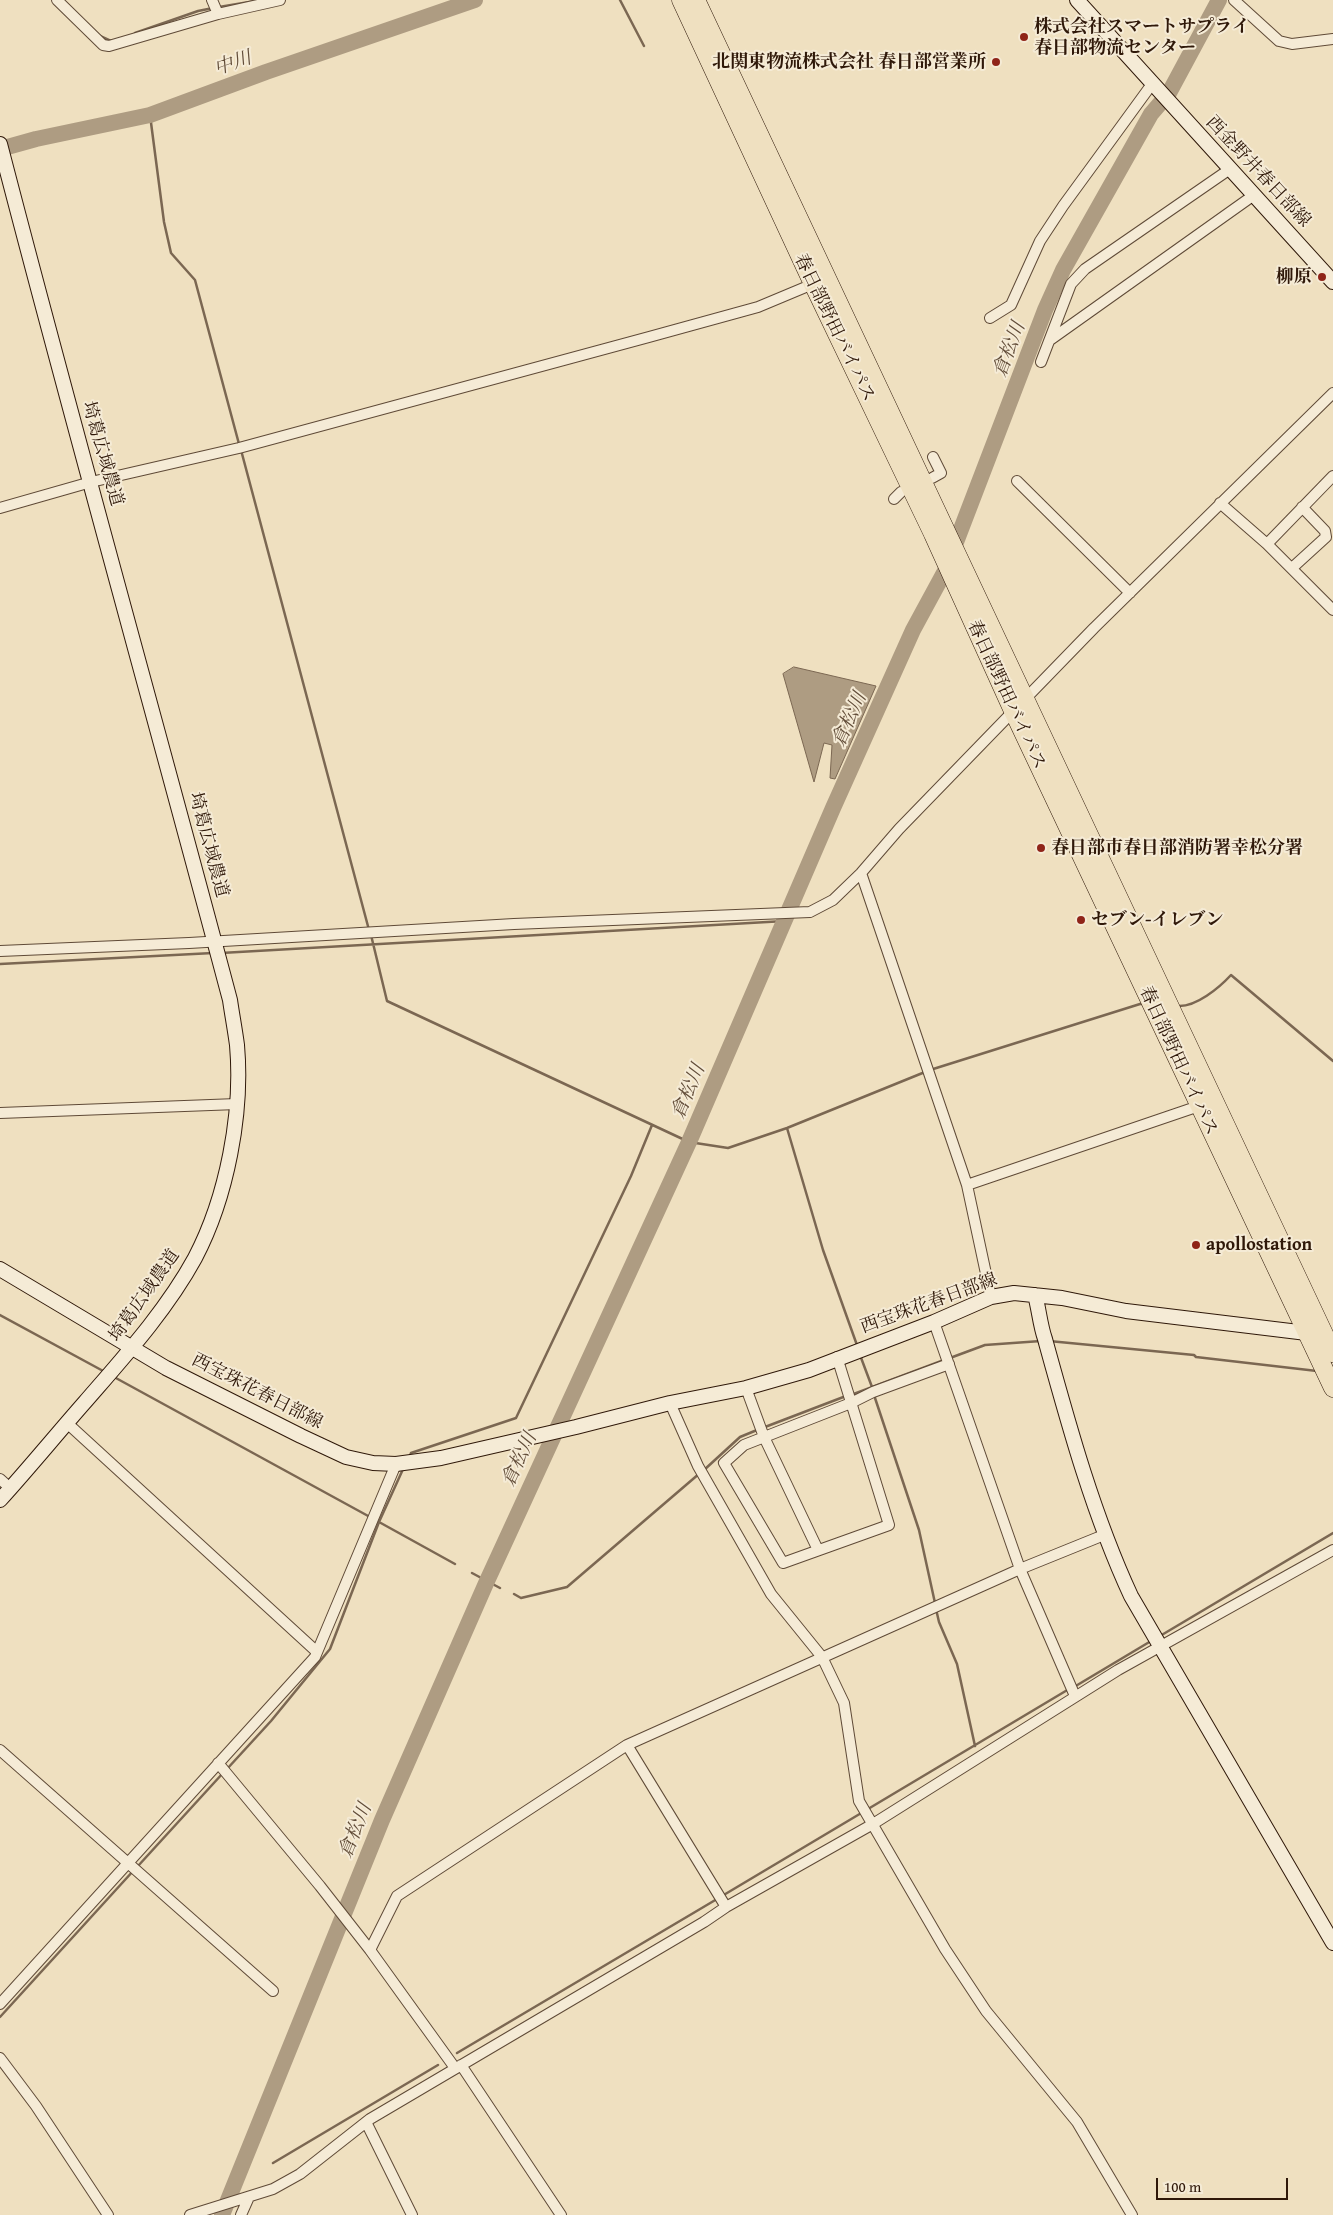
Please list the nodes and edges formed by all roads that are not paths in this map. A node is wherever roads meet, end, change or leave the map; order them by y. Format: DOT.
graph roads {
  1 [pos="57,0"];
  2 [pos="212,0"];
  3 [pos="280,0"];
  4 [pos="681,0"];
  5 [pos="696,0"];
  6 [pos="1076,0"];
  7 [pos="1236,1"];
  8 [pos="218,14"];
  9 [pos="1333,39"];
  10 [pos="1156,89"];
  11 [pos="0,144"];
  12 [pos="1230,169"];
  13 [pos="1254,195"];
  14 [pos="1333,282"];
  15 [pos="813,284"];
  16 [pos="990,318"];
  17 [pos="1050,340"];
  18 [pos="1042,362"];
  19 [pos="1333,394"];
  20 [pos="933,457"];
  21 [pos="1333,476"];
  22 [pos="932,478"];
  23 [pos="1017,481"];
  24 [pos="90,482"];
  25 [pos="1220,503"];
  26 [pos="1302,507"];
  27 [pos="0,508"];
  28 [pos="936,526"];
  29 [pos="1267,544"];
  30 [pos="1292,568"];
  31 [pos="1130,593"];
  32 [pos="1331,602"];
  33 [pos="1020,706"];
  34 [pos="861,873"];
  35 [pos="214,941"];
  36 [pos="0,951"];
  37 [pos="237,1104"];
  38 [pos="1200,1106"];
  39 [pos="0,1113"];
  40 [pos="967,1185"];
  41 [pos="0,1269"];
  42 [pos="1035,1295"];
  43 [pos="991,1297"];
  44 [pos="934,1322"];
  45 [pos="1307,1333"];
  46 [pos="1329,1336"];
  47 [pos="132,1349"];
  48 [pos="1333,1353"];
  49 [pos="837,1358"];
  50 [pos="949,1364"];
  51 [pos="746,1388"];
  52 [pos="1333,1388"];
  53 [pos="670,1403"];
  54 [pos="851,1403"];
  55 [pos="67,1423"];
  56 [pos="764,1437"];
  57 [pos="396,1464"];
  58 [pos="5,1484"];
  59 [pos="0,1500"];
  60 [pos="1104,1535"];
  61 [pos="818,1550"];
  62 [pos="1333,1550"];
  63 [pos="1020,1569"];
  64 [pos="1161,1647"];
  65 [pos="317,1652"];
  66 [pos="822,1657"];
  67 [pos="1075,1696"];
  68 [pos="627,1745"];
  69 [pos="0,1750"];
  70 [pos="220,1765"];
  71 [pos="870,1820"];
  72 [pos="128,1864"];
  73 [pos="725,1904"];
  74 [pos="1333,1943"];
  75 [pos="370,1950"];
  76 [pos="273,1991"];
  77 [pos="0,2004"];
  78 [pos="0,2058"];
  79 [pos="458,2066"];
  80 [pos="366,2122"];
  81 [pos="249,2197"];
  82 [pos="108,2215"];
  83 [pos="190,2215"];
  84 [pos="241,2215"];
  85 [pos="412,2215"];
  86 [pos="561,2215"];
  87 [pos="1132,2215"];
  1 -- 8 [label="street"];
  2 -- 8 [label="street"];
  3 -- 8 [label="street"];
  4 -- 15 [label="highway, 春日部野田バイパス"];
  5 -- 28 [label="highway, 春日部野田バイパス"];
  6 -- 10 [label="street"];
  7 -- 9 [label="street"];
  10 -- 12 [label="street, 西金野井春日部線"];
  10 -- 16 [label="street"];
  11 -- 24 [label="street, 埼葛広域農道"];
  12 -- 13 [label="street, 西金野井春日部線"];
  12 -- 17 [label="street"];
  13 -- 14 [label="street, 西金野井春日部線"];
  13 -- 17 [label="street"];
  15 -- 24 [label="street"];
  15 -- 28 [label="highway, 春日部野田バイパス"];
  17 -- 18 [label="street"];
  19 -- 25 [label="street"];
  20 -- 22 [label="street"];
  21 -- 26 [label="street"];
  23 -- 31 [label="street"];
  24 -- 27 [label="street"];
  24 -- 35 [label="street, 埼葛広域農道"];
  25 -- 29 [label="street"];
  25 -- 31 [label="street"];
  26 -- 29 [label="street"];
  26 -- 30 [label="street"];
  28 -- 33 [label="highway, 春日部野田バイパス"];
  28 -- 33 [label="highway, 春日部野田バイパス"];
  29 -- 30 [label="street"];
  30 -- 32 [label="street"];
  31 -- 33 [label="street"];
  33 -- 34 [label="street"];
  33 -- 38 [label="highway, 春日部野田バイパス"];
  33 -- 46 [label="highway, 春日部野田バイパス"];
  34 -- 35 [label="street"];
  34 -- 40 [label="street"];
  35 -- 36 [label="street"];
  35 -- 37 [label="street, 埼葛広域農道"];
  37 -- 39 [label="street"];
  37 -- 47 [label="street, 埼葛広域農道"];
  38 -- 40 [label="street"];
  38 -- 45 [label="highway, 春日部野田バイパス"];
  40 -- 43 [label="street"];
  41 -- 47 [label="street, 西宝珠花春日部線"];
  42 -- 43 [label="street, 西宝珠花春日部線"];
  42 -- 45 [label="street, 西宝珠花春日部線"];
  42 -- 60 [label="street"];
  43 -- 44 [label="street, 西宝珠花春日部線"];
  44 -- 49 [label="street, 西宝珠花春日部線"];
  44 -- 50 [label="street"];
  45 -- 46 [label="street, 西宝珠花春日部線"];
  45 -- 52 [label="highway, 春日部野田バイパス"];
  46 -- 48 [label="highway, 春日部野田バイパス"];
  47 -- 55 [label="street, 埼葛広域農道"];
  47 -- 57 [label="street, 西宝珠花春日部線"];
  49 -- 51 [label="street, 西宝珠花春日部線"];
  49 -- 54 [label="street"];
  50 -- 54 [label="street"];
  50 -- 63 [label="street"];
  51 -- 53 [label="street, 西宝珠花春日部線"];
  51 -- 56 [label="street"];
  53 -- 57 [label="street, 西宝珠花春日部線"];
  53 -- 66 [label="street"];
  54 -- 56 [label="street"];
  54 -- 61 [label="street"];
  55 -- 58 [label="street, 埼葛広域農道"];
  55 -- 65 [label="street"];
  56 -- 61 [label="street"];
  56 -- 61 [label="street"];
  57 -- 65 [label="street"];
  58 -- 59 [label="street, 埼葛広域農道"];
  60 -- 63 [label="street"];
  60 -- 64 [label="street"];
  62 -- 64 [label="street"];
  63 -- 66 [label="street"];
  63 -- 67 [label="street"];
  64 -- 67 [label="street"];
  64 -- 74 [label="street"];
  65 -- 70 [label="street"];
  66 -- 68 [label="street"];
  66 -- 71 [label="street"];
  67 -- 71 [label="street"];
  68 -- 73 [label="street"];
  68 -- 75 [label="street"];
  69 -- 72 [label="street"];
  70 -- 72 [label="street"];
  70 -- 75 [label="street"];
  71 -- 73 [label="street"];
  71 -- 87 [label="street"];
  72 -- 76 [label="street"];
  72 -- 77 [label="street"];
  73 -- 79 [label="street"];
  75 -- 79 [label="street"];
  78 -- 82 [label="street"];
  79 -- 80 [label="street"];
  79 -- 86 [label="street"];
  80 -- 81 [label="street"];
  80 -- 85 [label="street"];
  81 -- 83 [label="street"];
  81 -- 84 [label="street"];
}
